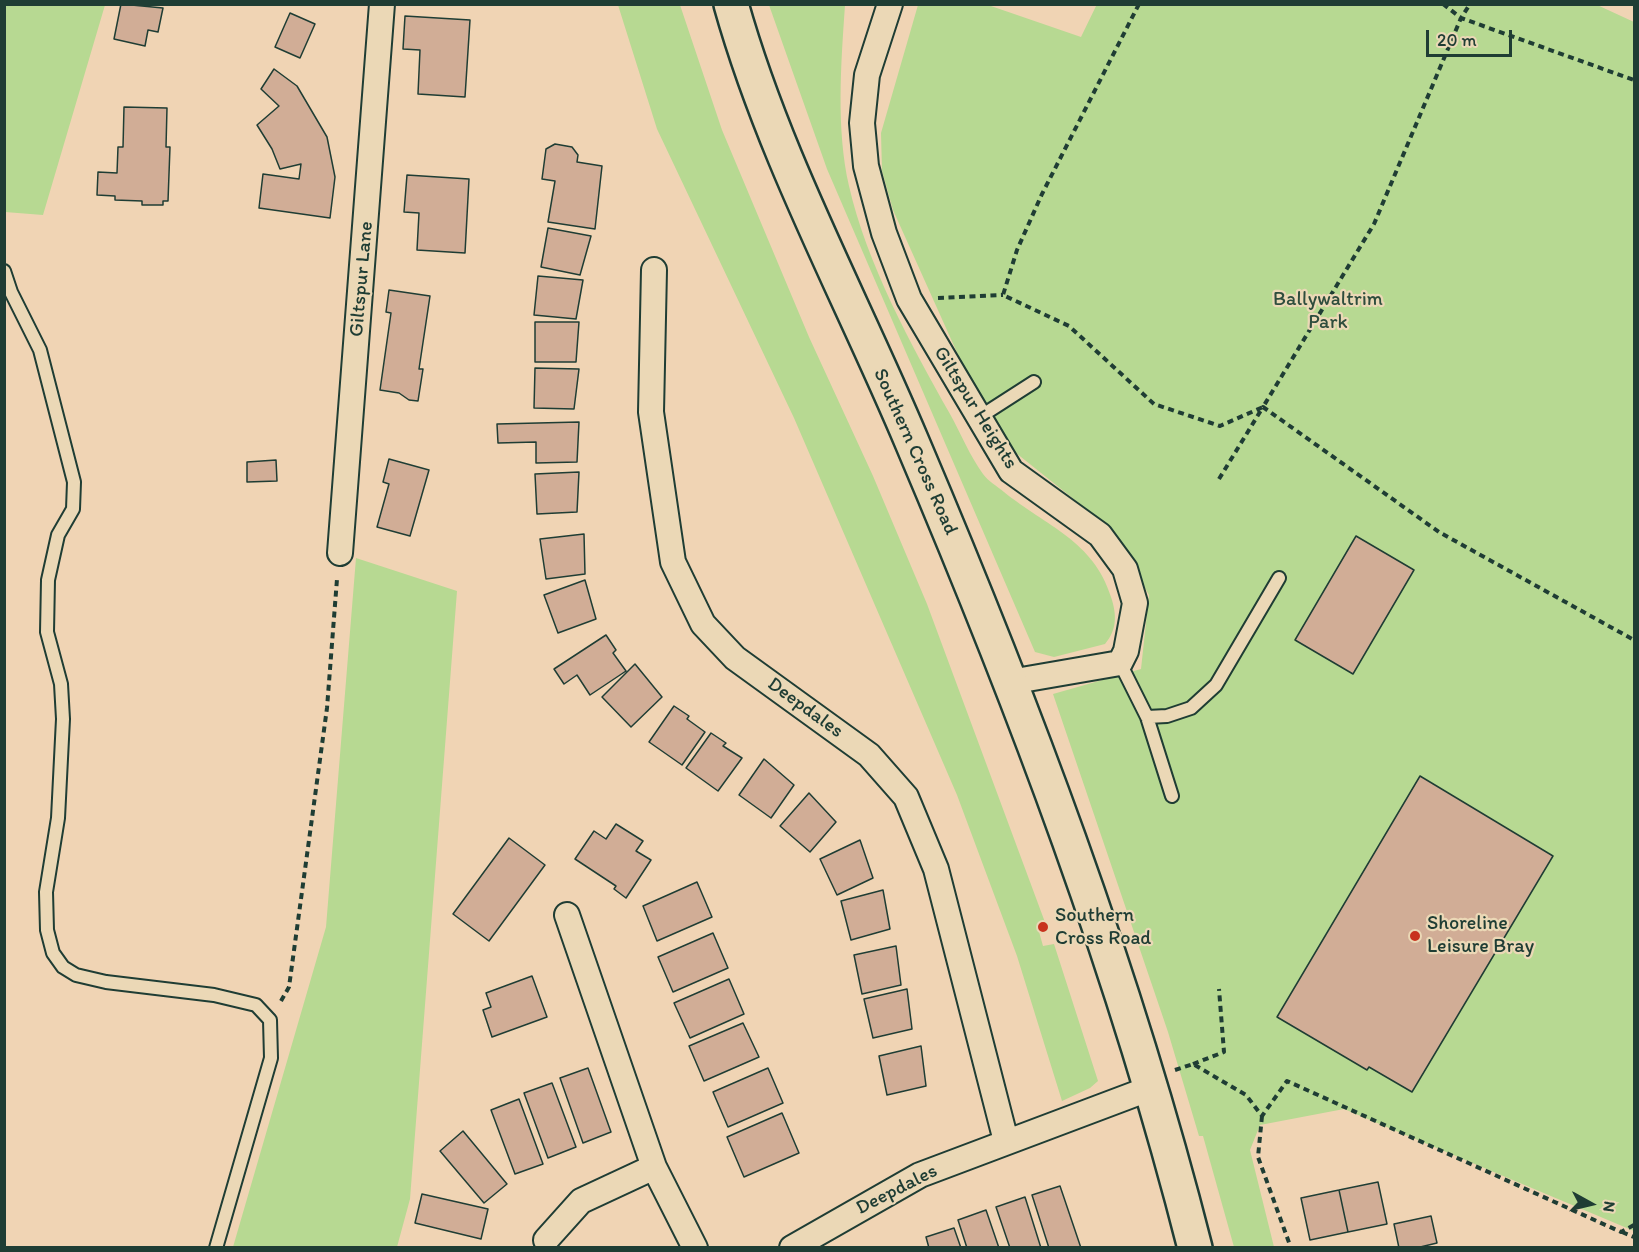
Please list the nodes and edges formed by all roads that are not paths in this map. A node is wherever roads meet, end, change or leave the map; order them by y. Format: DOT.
graph roads {
  1 [pos="382,4"];
  2 [pos="731,4"];
  3 [pos="890,4"];
  4 [pos="654,270"];
  5 [pos="4,271"];
  6 [pos="1034,382"];
  7 [pos="978,418"];
  8 [pos="339,553"];
  9 [pos="1279,578"];
  10 [pos="1120,663"];
  11 [pos="1010,682"];
  12 [pos="1147,717"];
  13 [pos="1172,796"];
  14 [pos="567,915"];
  15 [pos="1150,1083"];
  16 [pos="1006,1141"];
  17 [pos="654,1167"];
  18 [pos="546,1240"];
  19 [pos="216,1248"];
  20 [pos="695,1248"];
  21 [pos="792,1248"];
  22 [pos="1195,1248"];
  1 -- 8 [label="street, Giltspur Lane"];
  2 -- 11 [label="main road, Southern Cross Road"];
  3 -- 7 [label="street, Giltspur Heights"];
  4 -- 16 [label="street, Deepdales"];
  5 -- 19 [label="lane"];
  6 -- 7 [label="lane"];
  7 -- 10 [label="street, Giltspur Heights"];
  9 -- 12 [label="lane"];
  10 -- 11 [label="street"];
  10 -- 12 [label="lane"];
  11 -- 15 [label="main road, Southern Cross Road"];
  12 -- 13 [label="lane"];
  14 -- 17 [label="street"];
  15 -- 16 [label="street, Deepdales"];
  15 -- 22 [label="main road, Southern Cross Road"];
  16 -- 21 [label="street, Deepdales"];
  17 -- 18 [label="street"];
  17 -- 20 [label="street"];
}
